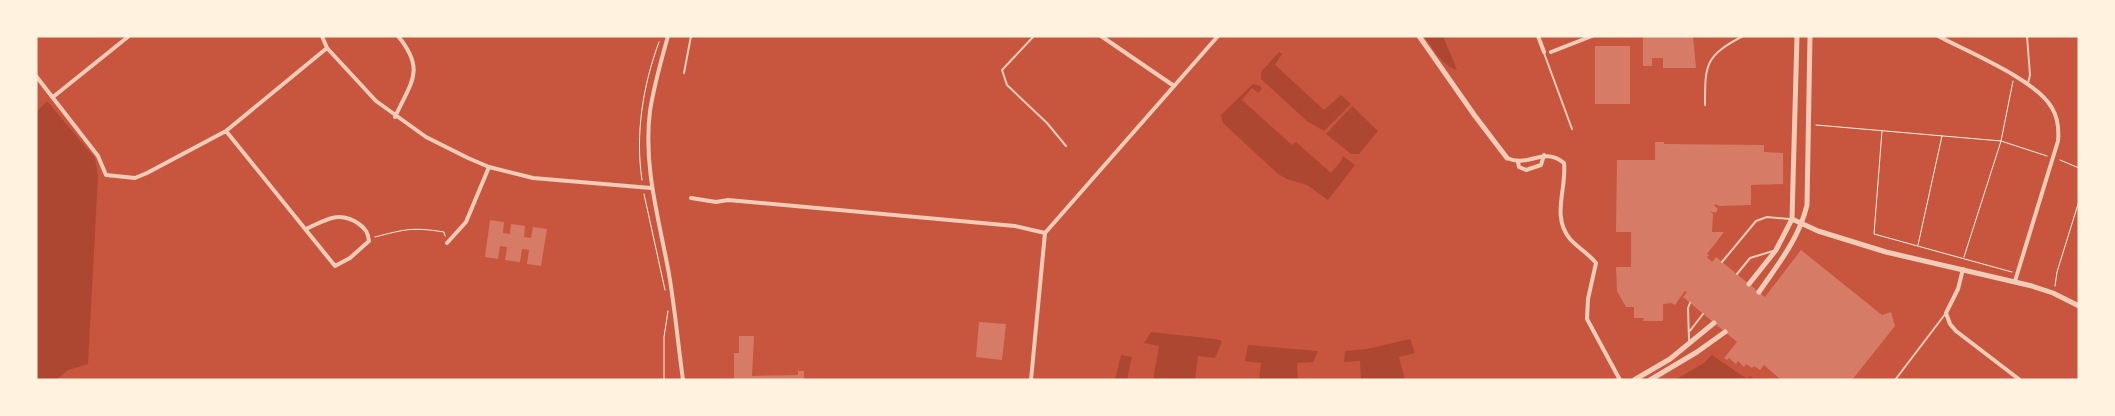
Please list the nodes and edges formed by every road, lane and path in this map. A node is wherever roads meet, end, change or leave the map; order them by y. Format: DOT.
graph roads {
  1 [pos="130,36"];
  2 [pos="322,36"];
  3 [pos="398,36"];
  4 [pos="668,36"];
  5 [pos="692,36"];
  6 [pos="1034,36"];
  7 [pos="1101,36"];
  8 [pos="1218,36"];
  9 [pos="1419,36"];
  10 [pos="1538,36"];
  11 [pos="1592,36"];
  12 [pos="1743,36"];
  13 [pos="1797,36"];
  14 [pos="1810,36"];
  15 [pos="1938,36"];
  16 [pos="2027,36"];
  17 [pos="327,48"];
  18 [pos="1544,52"];
  19 [pos="1551,52"];
  20 [pos="684,73"];
  21 [pos="36,76"];
  22 [pos="2014,76"];
  23 [pos="2028,85"];
  24 [pos="1174,86"];
  25 [pos="53,97"];
  26 [pos="1705,105"];
  27 [pos="395,117"];
  28 [pos="1816,125"];
  29 [pos="1572,129"];
  30 [pos="1882,130"];
  31 [pos="226,131"];
  32 [pos="1942,136"];
  33 [pos="2001,141"];
  34 [pos="1066,146"];
  35 [pos="1544,155"];
  36 [pos="1508,158"];
  37 [pos="2053,158"];
  38 [pos="1518,162"];
  39 [pos="489,167"];
  40 [pos="2079,168"];
  41 [pos="651,188"];
  42 [pos="691,198"];
  43 [pos="2079,201"];
  44 [pos="1792,219"];
  45 [pos="1802,225"];
  46 [pos="306,229"];
  47 [pos="1045,233"];
  48 [pos="369,241"];
  49 [pos="447,243"];
  50 [pos="1918,246"];
  51 [pos="1776,250"];
  52 [pos="1963,258"];
  53 [pos="1722,262"];
  54 [pos="1963,269"];
  55 [pos="1736,274"];
  56 [pos="2017,274"];
  57 [pos="2015,281"];
  58 [pos="1749,284"];
  59 [pos="2055,286"];
  60 [pos="1759,292"];
  61 [pos="1690,303"];
  62 [pos="2079,306"];
  63 [pos="1946,313"];
  64 [pos="1703,314"];
  65 [pos="1714,322"];
  66 [pos="1689,332"];
  67 [pos="1725,332"];
  68 [pos="1690,344"];
  69 [pos="1697,352"];
  70 [pos="682,380"];
  71 [pos="1030,380"];
  72 [pos="1620,380"];
  73 [pos="1634,380"];
  74 [pos="1650,380"];
  75 [pos="1895,380"];
  76 [pos="2020,380"];
  1 -- 25 [label="street"];
  2 -- 17 [label="street"];
  3 -- 27 [label="street"];
  4 -- 41 [label="street"];
  5 -- 20 [label="lane"];
  6 -- 34 [label="lane"];
  7 -- 24 [label="street"];
  8 -- 24 [label="street"];
  9 -- 36 [label="street"];
  10 -- 18 [label="street"];
  11 -- 19 [label="street"];
  12 -- 26 [label="lane"];
  13 -- 44 [label="street"];
  14 -- 45 [label="street"];
  15 -- 22 [label="street"];
  16 -- 23 [label="lane"];
  17 -- 27 [label="street"];
  17 -- 31 [label="street"];
  18 -- 29 [label="lane"];
  21 -- 25 [label="street"];
  22 -- 23 [label="street"];
  22 -- 33 [label="path"];
  23 -- 37 [label="street"];
  24 -- 47 [label="street"];
  25 -- 31 [label="street"];
  27 -- 39 [label="street"];
  28 -- 30 [label="path"];
  30 -- 32 [label="path"];
  30 -- 50 [label="path"];
  31 -- 46 [label="street"];
  32 -- 33 [label="path"];
  32 -- 50 [label="path"];
  33 -- 37 [label="path"];
  33 -- 52 [label="path"];
  35 -- 38 [label="street"];
  35 -- 38 [label="street"];
  35 -- 72 [label="street"];
  36 -- 38 [label="street"];
  37 -- 40 [label="path"];
  37 -- 56 [label="street"];
  39 -- 41 [label="street"];
  39 -- 49 [label="street"];
  41 -- 70 [label="street"];
  42 -- 47 [label="street"];
  43 -- 59 [label="path"];
  44 -- 45 [label="street"];
  44 -- 51 [label="street"];
  44 -- 53 [label="lane"];
  45 -- 54 [label="street"];
  45 -- 60 [label="street"];
  46 -- 48 [label="street"];
  46 -- 48 [label="street"];
  47 -- 71 [label="street"];
  48 -- 49 [label="path"];
  50 -- 52 [label="path"];
  51 -- 55 [label="lane"];
  51 -- 58 [label="street"];
  52 -- 56 [label="path"];
  54 -- 57 [label="street"];
  54 -- 63 [label="street"];
  56 -- 57 [label="street"];
  57 -- 62 [label="street"];
  61 -- 66 [label="lane"];
  63 -- 75 [label="lane"];
  63 -- 76 [label="street"];
  64 -- 66 [label="lane"];
  65 -- 68 [label="street"];
  66 -- 68 [label="lane"];
  67 -- 69 [label="street"];
  68 -- 69 [label="lane"];
  68 -- 73 [label="street"];
  69 -- 74 [label="street"];
}
